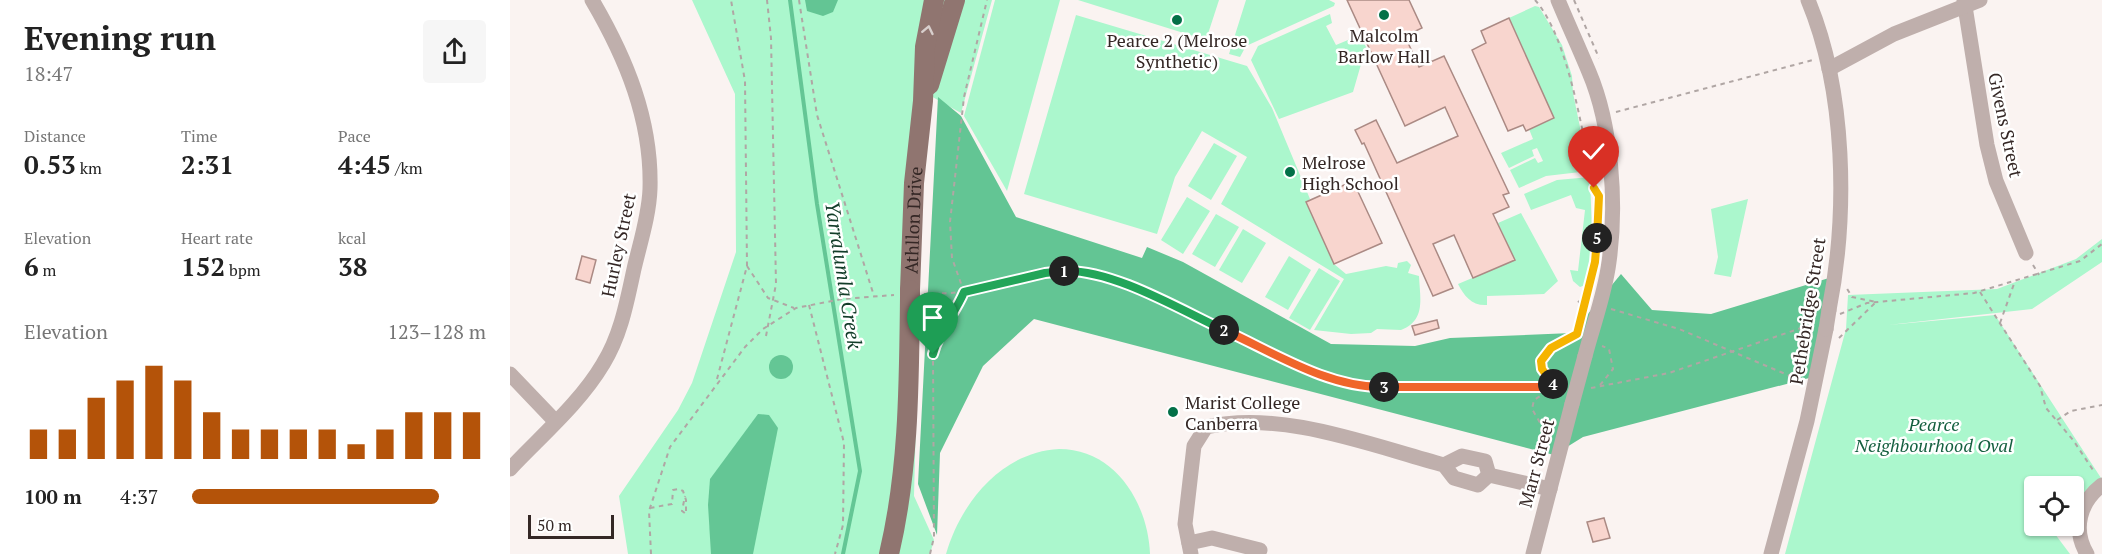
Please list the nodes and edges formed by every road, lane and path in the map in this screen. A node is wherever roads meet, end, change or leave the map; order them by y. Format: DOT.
graph roads {
  1 [pos="592,0"];
  2 [pos="731,0"];
  3 [pos="767,0"];
  4 [pos="799,0"];
  5 [pos="934,0"];
  6 [pos="955,0"];
  7 [pos="987,0"];
  8 [pos="1535,0"];
  9 [pos="1558,0"];
  10 [pos="1808,0"];
  11 [pos="1980,0"];
  12 [pos="1965,3"];
  13 [pos="1811,50"];
  14 [pos="1823,62"];
  15 [pos="923,102"];
  16 [pos="1616,112"];
  17 [pos="1599,196"];
  18 [pos="2026,253"];
  19 [pos="1595,262"];
  20 [pos="747,266"];
  21 [pos="1842,280"];
  22 [pos="2015,281"];
  23 [pos="1979,291"];
  24 [pos="964,292"];
  25 [pos="874,296"];
  26 [pos="842,299"];
  27 [pos="773,301"];
  28 [pos="1578,301"];
  29 [pos="809,305"];
  30 [pos="1584,307"];
  31 [pos="796,309"];
  32 [pos="1611,309"];
  33 [pos="1582,316"];
  34 [pos="2000,323"];
  35 [pos="768,325"];
  36 [pos="1830,332"];
  37 [pos="766,336"];
  38 [pos="1575,344"];
  39 [pos="1600,352"];
  40 [pos="510,374"];
  41 [pos="716,382"];
  42 [pos="1804,383"];
  43 [pos="1554,387"];
  44 [pos="1559,387"];
  45 [pos="1598,387"];
  46 [pos="2102,405"];
  47 [pos="2056,420"];
  48 [pos="555,421"];
  49 [pos="1550,440"];
  50 [pos="1444,465"];
  51 [pos="510,469"];
  52 [pos="1489,475"];
  53 [pos="2099,480"];
  54 [pos="1550,489"];
  55 [pos="685,496"];
  56 [pos="650,508"];
  57 [pos="1190,549"];
  58 [pos="1260,550"];
  59 [pos="651,554"];
  60 [pos="835,554"];
  61 [pos="889,554"];
  62 [pos="930,554"];
  63 [pos="1533,554"];
  64 [pos="1771,554"];
  65 [pos="2087,554"];
  1 -- 48 [label="street, Hurley Street"];
  2 -- 20 [label="path"];
  3 -- 27 [label="path"];
  4 -- 25 [label="path"];
  15 -- 5 [label="main road, Athllon Drive, one-way"];
  6 -- 15 [label="main road, Athllon Drive"];
  7 -- 24 [label="path"];
  8 -- 17 [label="path"];
  9 -- 54 [label="street, Marr Street, bridge"];
  10 -- 14 [label="street, Pethebridge Street"];
  11 -- 12 [label="street"];
  12 -- 14 [label="street"];
  12 -- 18 [label="street, Givens Street"];
  13 -- 14 [label="path"];
  14 -- 16 [label="path"];
  14 -- 36 [label="street, Pethebridge Street, bridge"];
  15 -- 61 [label="main road, Athllon Drive"];
  19 -- 30 [label="path"];
  20 -- 27 [label="path"];
  20 -- 41 [label="path"];
  21 -- 36 [label="path"];
  22 -- 34 [label="path"];
  23 -- 34 [label="path"];
  24 -- 43 [label="path"];
  24 -- 62 [label="path"];
  26 -- 29 [label="path"];
  27 -- 31 [label="path"];
  27 -- 35 [label="path"];
  28 -- 30 [label="path"];
  29 -- 31 [label="path"];
  29 -- 60 [label="path"];
  30 -- 33 [label="path"];
  31 -- 35 [label="path"];
  32 -- 42 [label="path"];
  34 -- 47 [label="path"];
  35 -- 37 [label="path"];
  35 -- 41 [label="path"];
  36 -- 64 [label="street, Pethebridge Street"];
  38 -- 43 [label="path"];
  39 -- 45 [label="path"];
  40 -- 48 [label="street"];
  41 -- 56 [label="path"];
  43 -- 44 [label="path"];
  43 -- 49 [label="path"];
  46 -- 47 [label="path"];
  47 -- 53 [label="path"];
  48 -- 51 [label="street, Hurley Street"];
  50 -- 52 [label="street"];
  50 -- 52 [label="street"];
  50 -- 57 [label="street"];
  52 -- 54 [label="street"];
  53 -- 65 [label="street"];
  54 -- 63 [label="street, Marr Street"];
  55 -- 55 [label="path"];
  55 -- 56 [label="path"];
  56 -- 59 [label="path"];
  57 -- 58 [label="street"];
}
